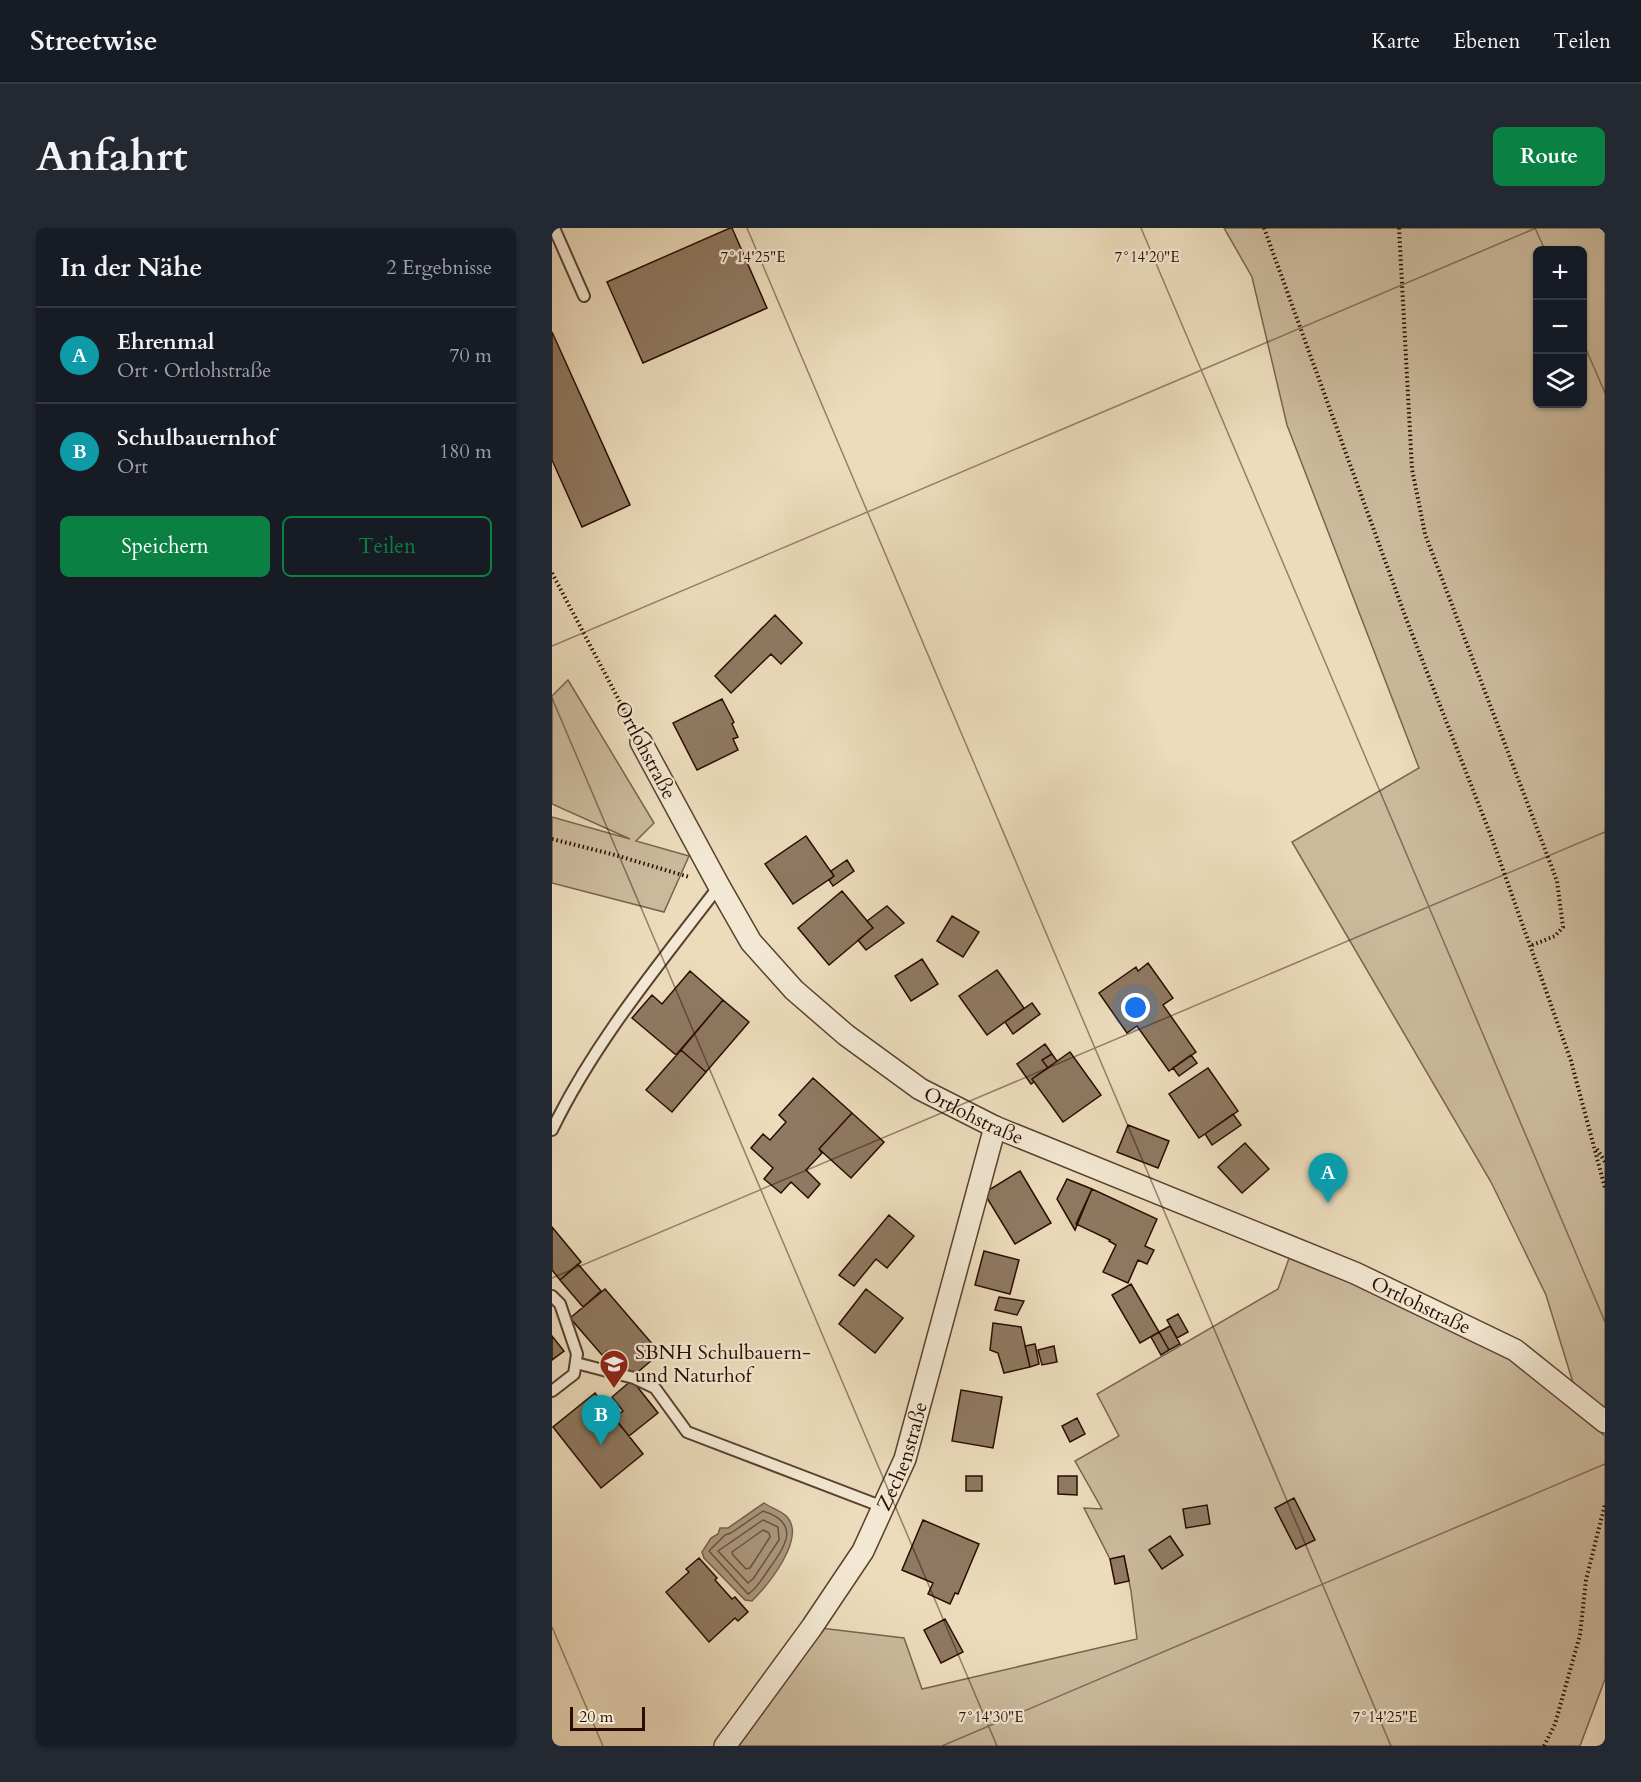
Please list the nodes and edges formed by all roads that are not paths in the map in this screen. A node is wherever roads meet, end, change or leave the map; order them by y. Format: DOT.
graph roads {
  1 [pos="554,228"];
  2 [pos="584,296"];
  3 [pos="641,742"];
  4 [pos="719,886"];
  5 [pos="995,1127"];
  6 [pos="552,1130"];
  7 [pos="552,1296"];
  8 [pos="576,1363"];
  9 [pos="552,1391"];
  10 [pos="1605,1422"];
  11 [pos="883,1507"];
  12 [pos="725,1746"];
  1 -- 2 [label="lane"];
  3 -- 4 [label="street, Ortlohstraße"];
  4 -- 5 [label="street, Ortlohstraße"];
  4 -- 6 [label="lane"];
  5 -- 10 [label="street, Ortlohstraße"];
  5 -- 11 [label="street, Zechenstraße"];
  7 -- 8 [label="lane"];
  8 -- 9 [label="lane"];
  8 -- 11 [label="lane"];
  11 -- 12 [label="street, Zechenstraße"];
}
